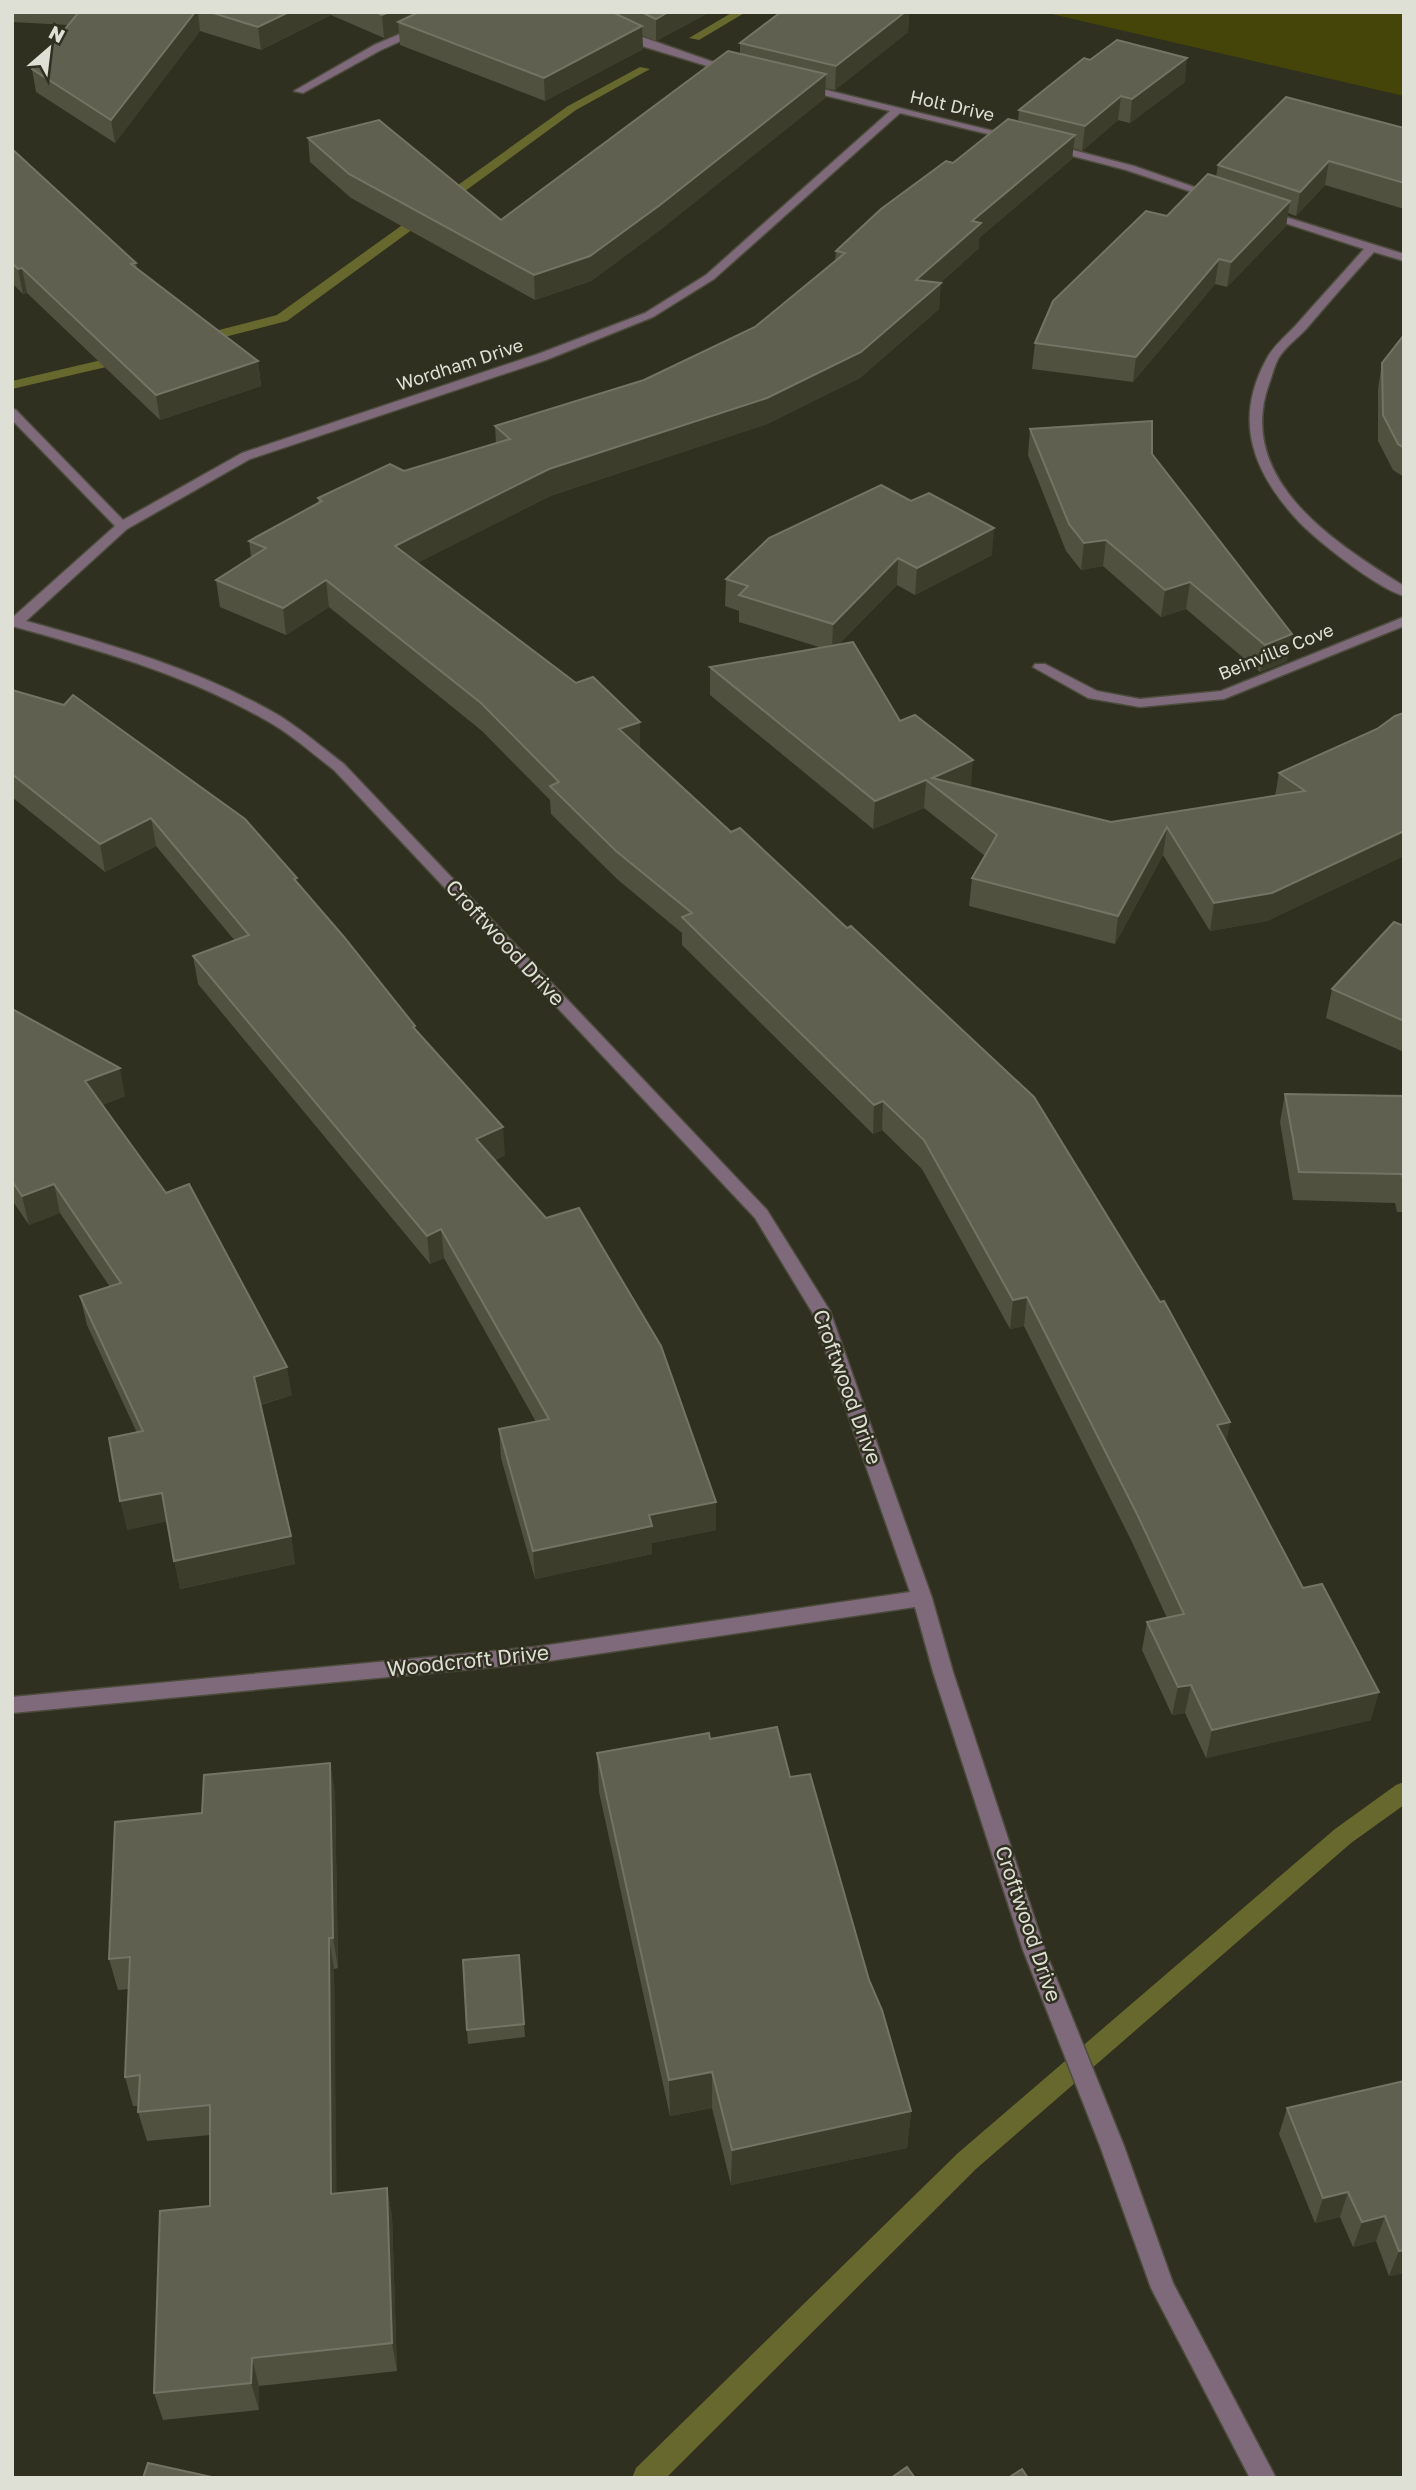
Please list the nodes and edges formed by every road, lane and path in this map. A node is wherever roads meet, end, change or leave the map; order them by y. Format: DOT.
graph roads {
  1 [pos="461,12"];
  2 [pos="611,29"];
  3 [pos="741,72"];
  4 [pos="793,85"];
  5 [pos="299,91"];
  6 [pos="896,111"];
  7 [pos="1027,141"];
  8 [pos="1040,144"];
  9 [pos="1231,202"];
  10 [pos="1257,210"];
  11 [pos="1371,248"];
  12 [pos="1404,258"];
  13 [pos="12,413"];
  14 [pos="122,526"];
  15 [pos="1404,592"];
  16 [pos="1404,621"];
  17 [pos="14,622"];
  18 [pos="1040,667"];
  19 [pos="922,1598"];
  20 [pos="12,1705"];
  21 [pos="1264,2478"];
  1 -- 5 [label="street"];
  2 -- 3 [label="street"];
  4 -- 6 [label="street, Holt Drive"];
  6 -- 7 [label="street, Holt Drive"];
  6 -- 14 [label="street, Wordham Drive"];
  8 -- 9 [label="street"];
  10 -- 11 [label="street"];
  11 -- 12 [label="street"];
  11 -- 15 [label="street"];
  13 -- 14 [label="street"];
  14 -- 17 [label="street, Wordham Drive"];
  16 -- 18 [label="street, Beinville Cove"];
  17 -- 19 [label="street, Croftwood Drive"];
  19 -- 20 [label="street, Woodcroft Drive"];
  19 -- 21 [label="street, Croftwood Drive"];
}
